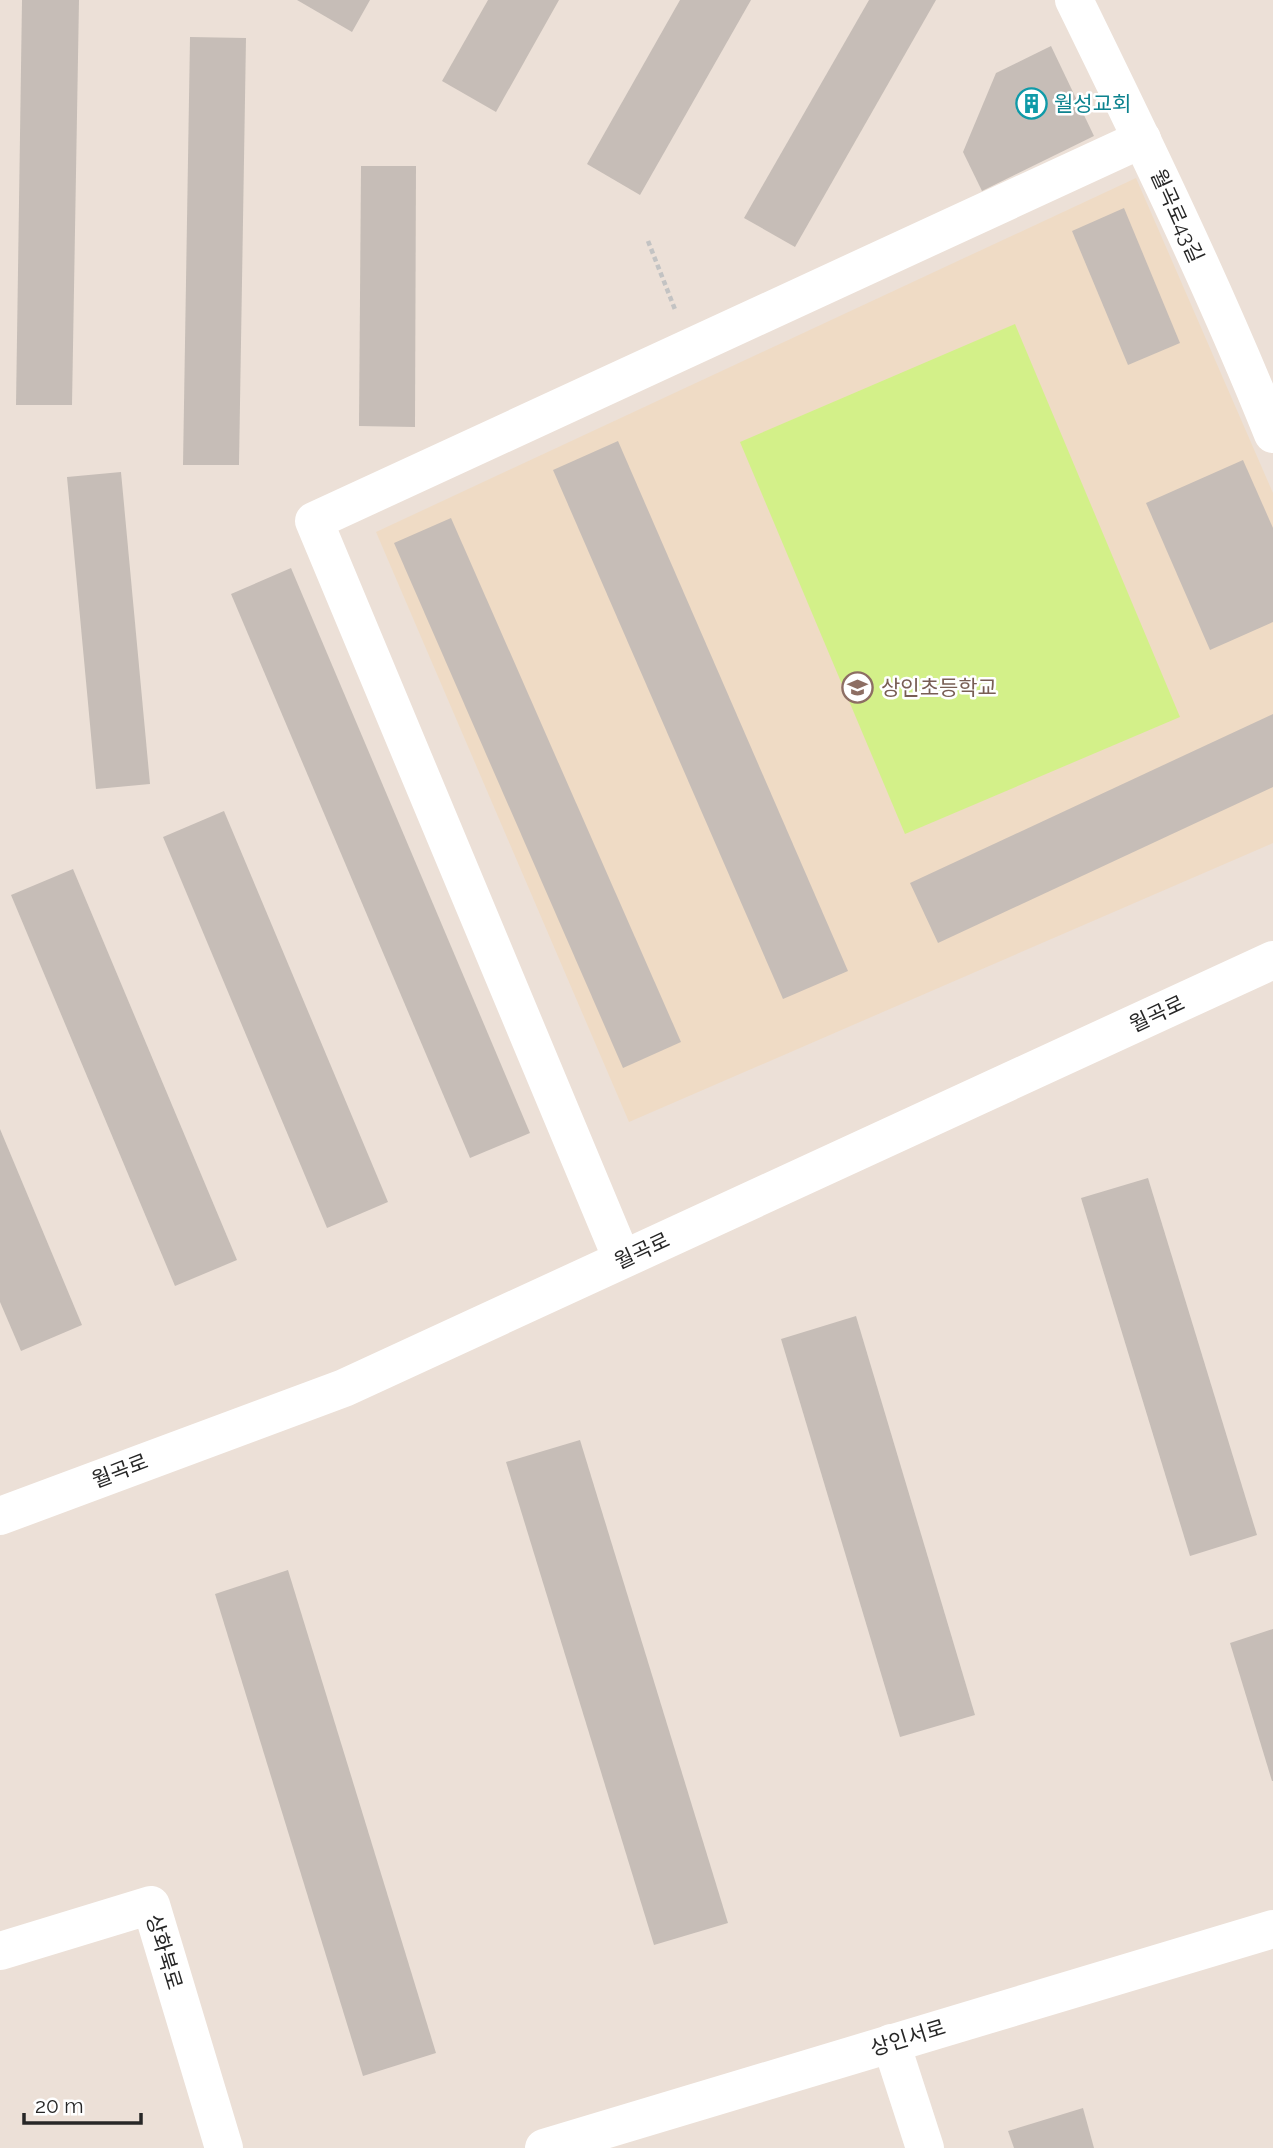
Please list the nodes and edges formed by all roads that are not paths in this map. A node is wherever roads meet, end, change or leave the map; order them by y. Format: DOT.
graph roads {
  1 [pos="1073,0"];
  2 [pos="1142,139"];
  3 [pos="1263,380"];
  4 [pos="1273,434"];
  5 [pos="1273,960"];
  6 [pos="622,1259"];
  7 [pos="0,1516"];
  8 [pos="1273,1929"];
  9 [pos="0,1951"];
  10 [pos="891,2043"];
  11 [pos="224,2148"];
  12 [pos="544,2148"];
  13 [pos="925,2148"];
  1 -- 2 [label="street, 월곡로43길"];
  2 -- 3 [label="street, 월곡로43길"];
  2 -- 6 [label="street"];
  3 -- 4 [label="street, 월곡로43길"];
  5 -- 6 [label="street, 월곡로"];
  6 -- 7 [label="street, 월곡로"];
  8 -- 10 [label="street, 상인서로"];
  9 -- 11 [label="street, 상화북로"];
  10 -- 12 [label="street, 상인서로"];
  10 -- 13 [label="street"];
}
